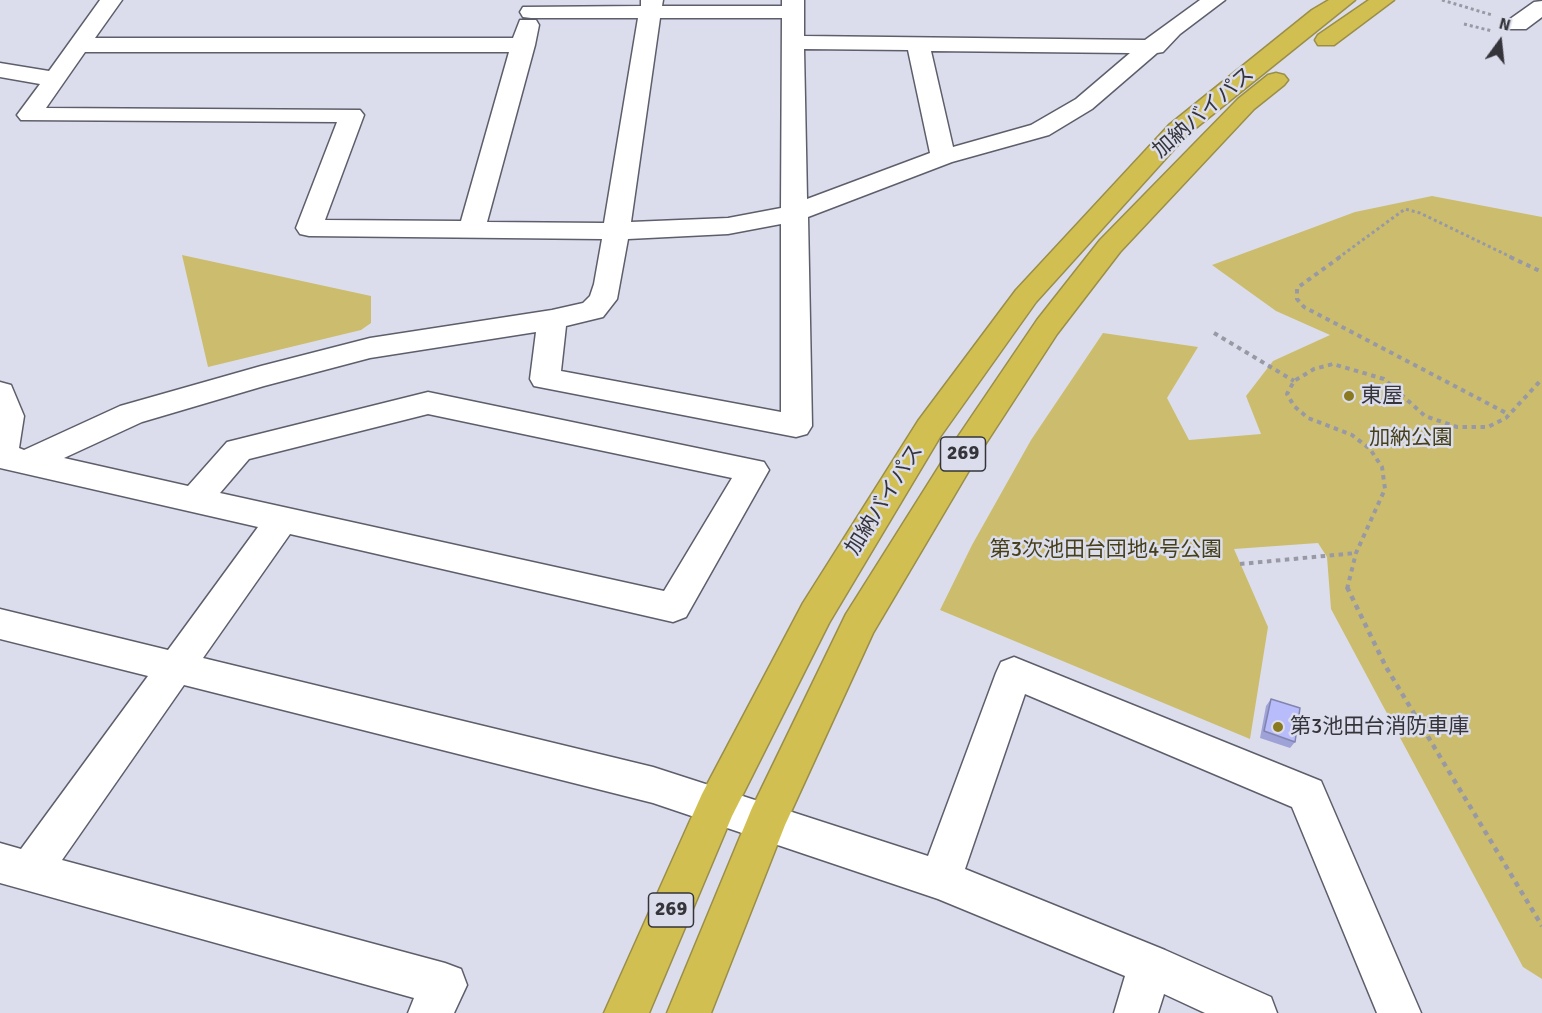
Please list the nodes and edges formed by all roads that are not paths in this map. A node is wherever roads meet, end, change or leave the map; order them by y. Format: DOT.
graph roads {
  1 [pos="111,0"];
  2 [pos="1214,0"];
  3 [pos="1344,0"];
  4 [pos="1383,0"];
  5 [pos="532,6"];
  6 [pos="651,6"];
  7 [pos="793,6"];
  8 [pos="1542,7"];
  9 [pos="1542,30"];
  10 [pos="793,42"];
  11 [pos="918,43"];
  12 [pos="78,45"];
  13 [pos="524,45"];
  14 [pos="1155,46"];
  15 [pos="0,70"];
  16 [pos="54,79"];
  17 [pos="943,157"];
  18 [pos="795,213"];
  19 [pos="472,228"];
  20 [pos="615,231"];
  21 [pos="552,320"];
  22 [pos="0,393"];
  23 [pos="10,458"];
  24 [pos="195,500"];
  25 [pos="282,519"];
  26 [pos="0,624"];
  27 [pos="175,668"];
  28 [pos="716,807"];
  29 [pos="766,820"];
  30 [pos="15,867"];
  31 [pos="940,880"];
  32 [pos="1150,965"];
  33 [pos="430,1013"];
  34 [pos="626,1013"];
  35 [pos="689,1013"];
  36 [pos="1136,1013"];
  37 [pos="1255,1013"];
  38 [pos="1400,1013"];
  1 -- 12 [label="street"];
  2 -- 14 [label="street"];
  3 -- 28 [label="highway, 加納バイパス / 269"];
  4 -- 29 [label="highway, 加納バイパス / 269"];
  5 -- 6 [label="street"];
  5 -- 13 [label="street"];
  6 -- 7 [label="street"];
  6 -- 20 [label="street"];
  7 -- 10 [label="street"];
  8 -- 9 [label="street"];
  10 -- 11 [label="street"];
  10 -- 18 [label="street"];
  11 -- 14 [label="street"];
  11 -- 17 [label="street"];
  12 -- 13 [label="street"];
  12 -- 16 [label="street"];
  13 -- 19 [label="street"];
  14 -- 17 [label="street"];
  15 -- 16 [label="street"];
  16 -- 19 [label="street"];
  17 -- 18 [label="street"];
  18 -- 20 [label="street"];
  18 -- 21 [label="street"];
  19 -- 20 [label="street"];
  20 -- 21 [label="street"];
  21 -- 23 [label="street"];
  22 -- 23 [label="street"];
  23 -- 24 [label="street"];
  24 -- 25 [label="street"];
  24 -- 25 [label="street"];
  25 -- 27 [label="street"];
  26 -- 27 [label="street"];
  27 -- 28 [label="street"];
  27 -- 30 [label="street"];
  28 -- 29 [label="street"];
  28 -- 34 [label="highway, 加納バイパス / 269"];
  29 -- 31 [label="street"];
  29 -- 35 [label="highway, 加納バイパス / 269"];
  30 -- 33 [label="street"];
  31 -- 32 [label="street"];
  31 -- 38 [label="street"];
  32 -- 36 [label="street"];
  32 -- 37 [label="street"];
}
